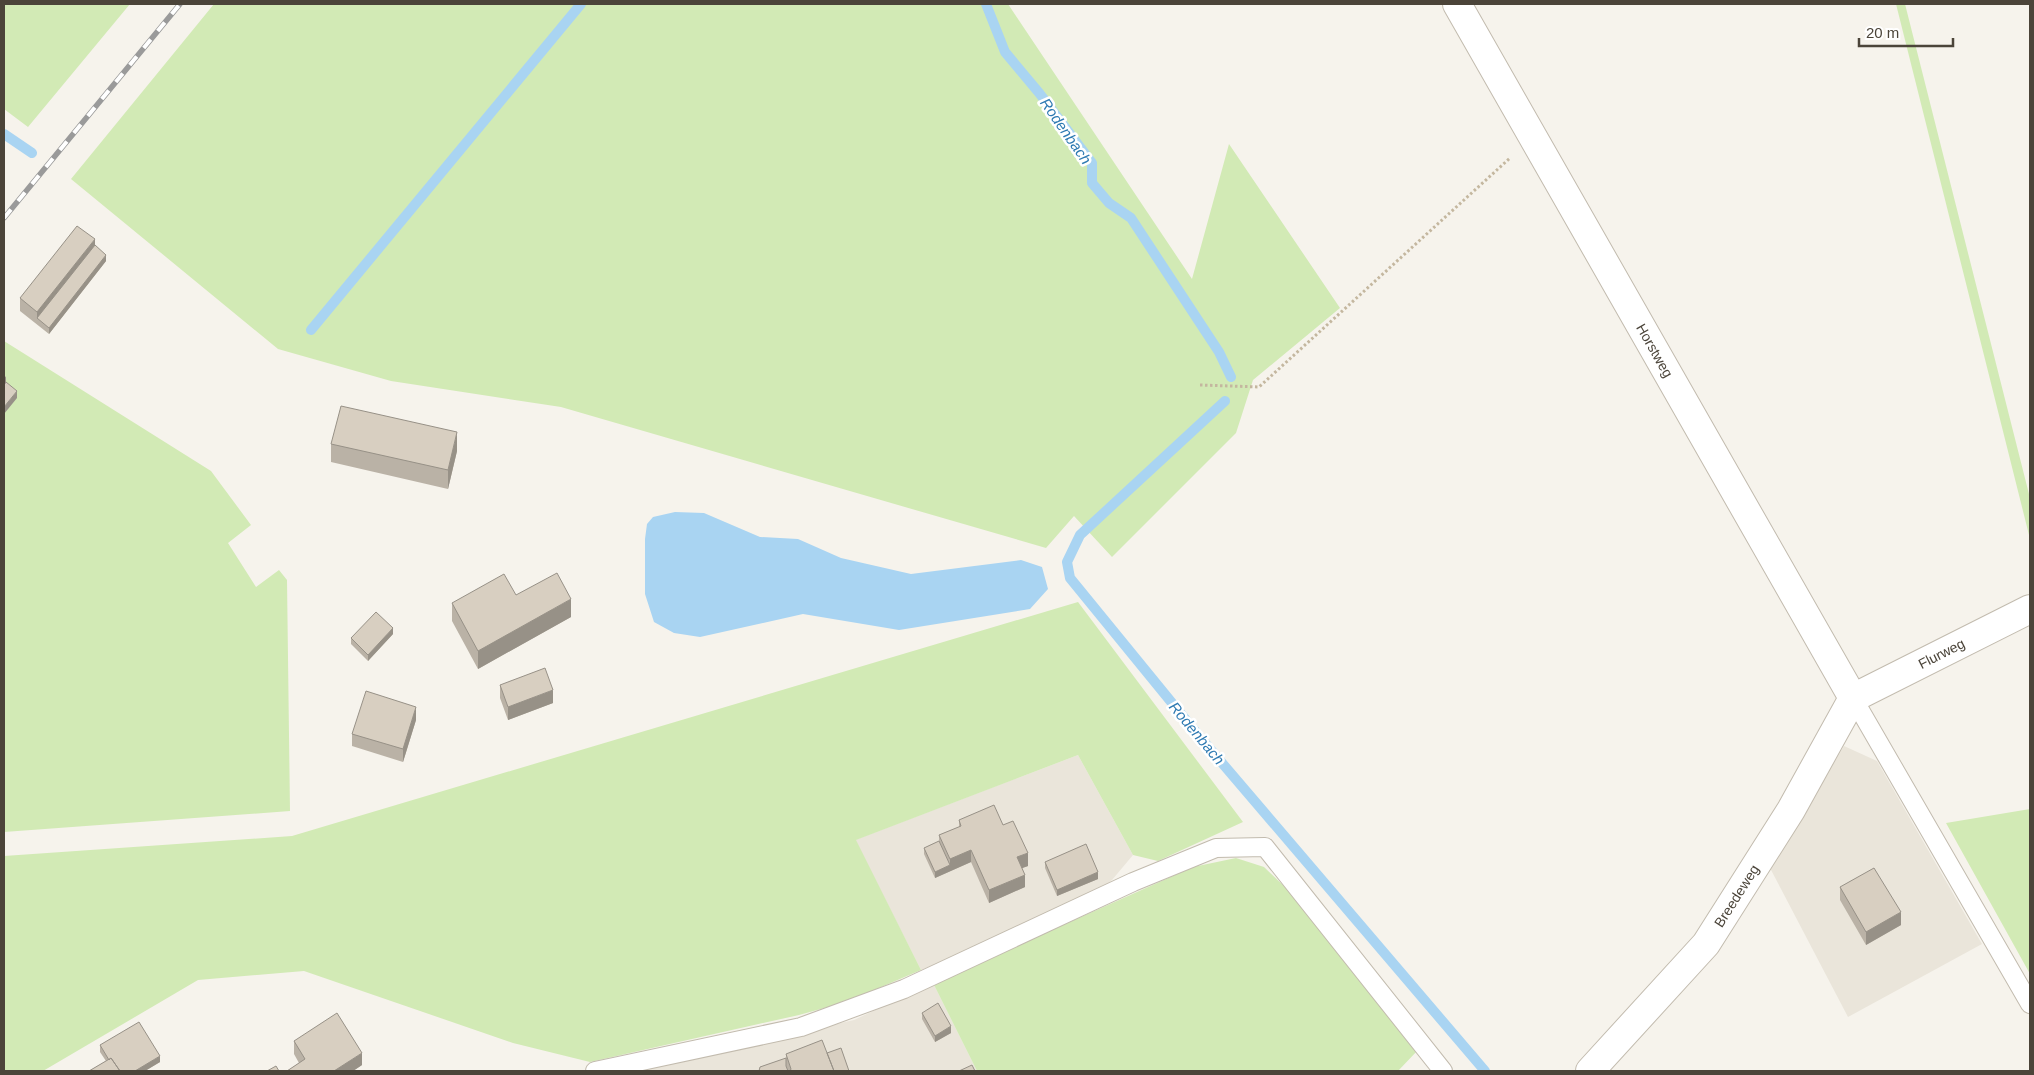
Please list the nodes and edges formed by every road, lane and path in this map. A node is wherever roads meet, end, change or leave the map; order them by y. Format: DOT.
graph roads {
  1 [pos="1457,4"];
  2 [pos="1533,138"];
  3 [pos="1200,385"];
  4 [pos="2030,609"];
  5 [pos="1853,698"];
  6 [pos="2030,1004"];
  7 [pos="595,1071"];
  8 [pos="1443,1071"];
  9 [pos="1590,1071"];
  1 -- 2 [label="street, Horstweg"];
  2 -- 3 [label="path"];
  2 -- 5 [label="street, Horstweg"];
  4 -- 5 [label="street, Flurweg"];
  5 -- 6 [label="lane"];
  5 -- 9 [label="street, Breedeweg"];
  7 -- 8 [label="lane"];
}
